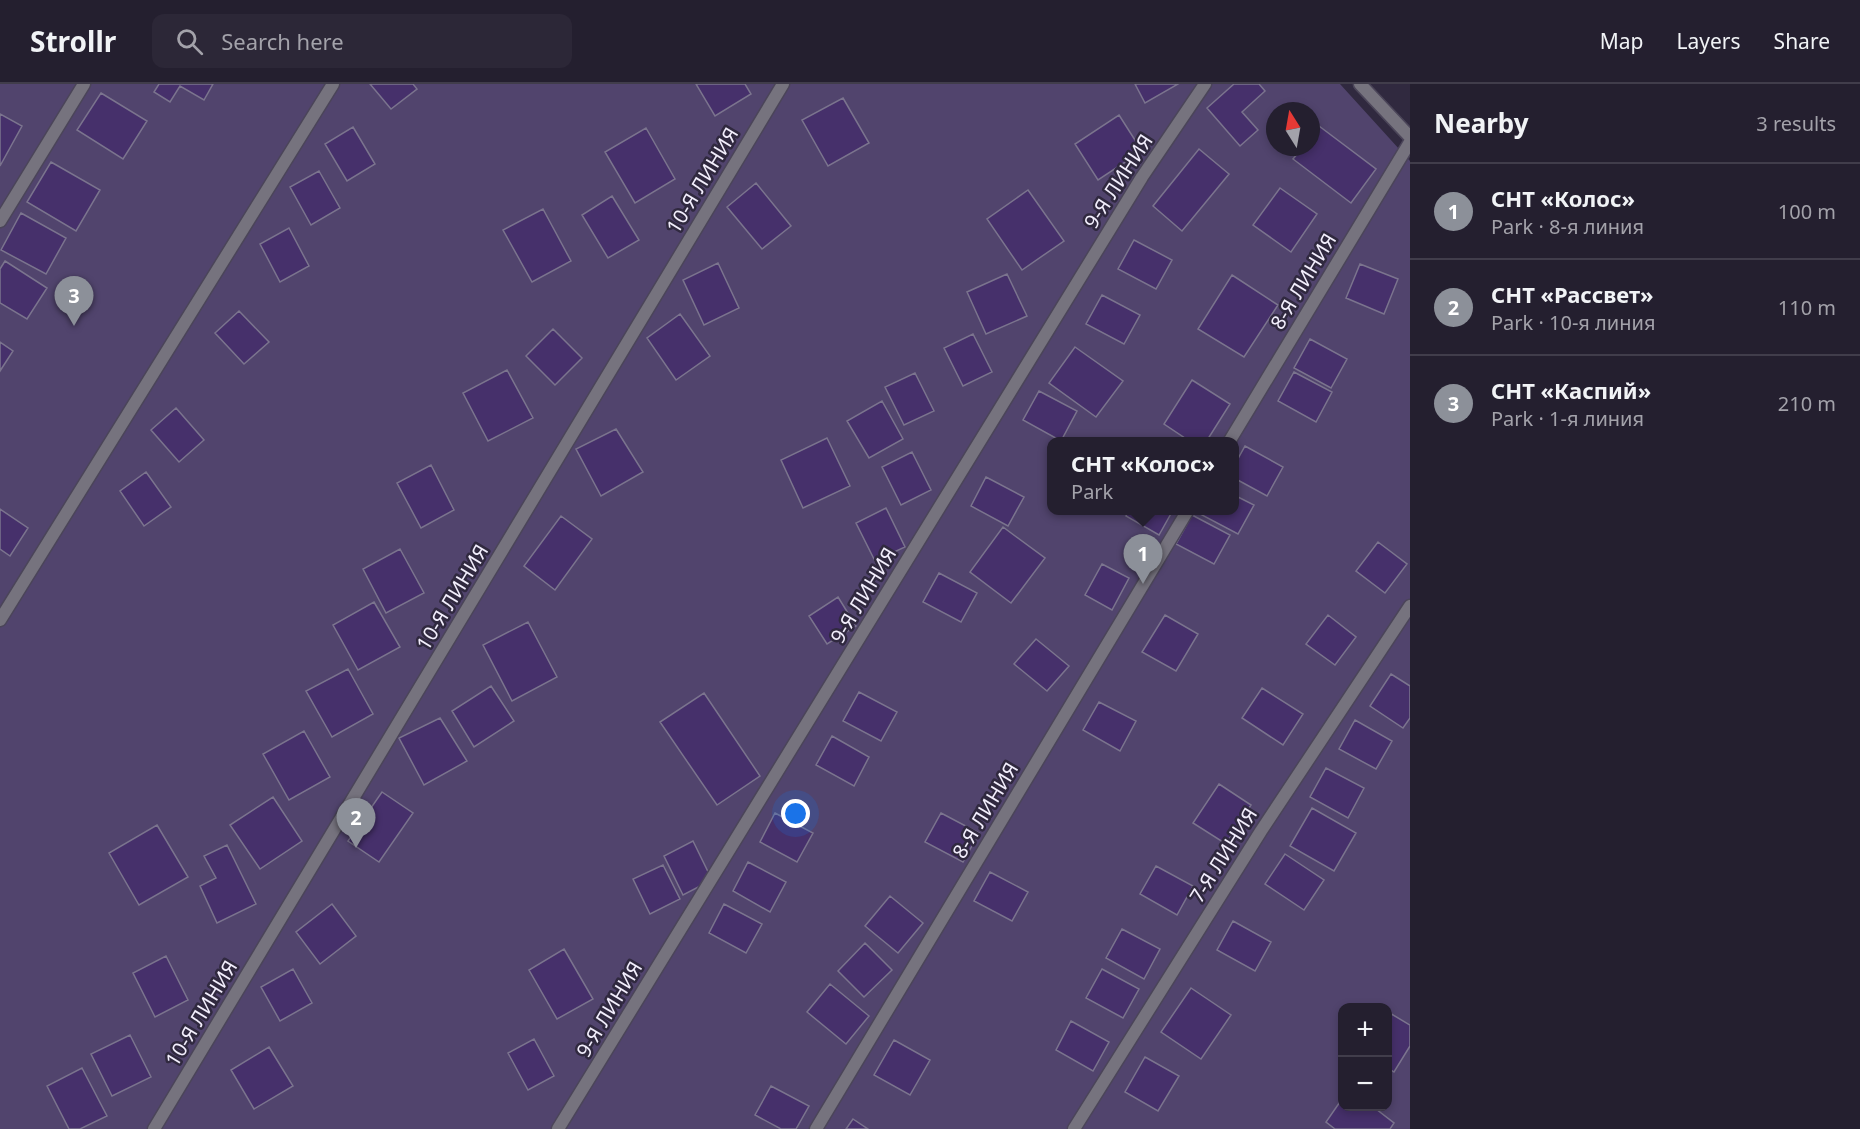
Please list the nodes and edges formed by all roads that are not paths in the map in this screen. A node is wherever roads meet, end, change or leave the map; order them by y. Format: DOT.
graph roads {
  1 [pos="84,84"];
  2 [pos="333,84"];
  3 [pos="783,84"];
  4 [pos="1205,84"];
  5 [pos="1360,84"];
  6 [pos="1410,139"];
  7 [pos="0,221"];
  8 [pos="1231,437"];
  9 [pos="1185,515"];
  10 [pos="1410,606"];
  11 [pos="0,620"];
  12 [pos="154,1129"];
  13 [pos="558,1129"];
  14 [pos="816,1129"];
  15 [pos="1074,1129"];
  1 -- 7 [label="street"];
  2 -- 11 [label="street"];
  3 -- 12 [label="street, 10-Я ЛИНИЯ"];
  4 -- 13 [label="street, 9-Я ЛИНИЯ"];
  5 -- 6 [label="street"];
  6 -- 8 [label="street, 8-Я ЛИНИЯ"];
  9 -- 14 [label="street, 8-Я ЛИНИЯ"];
  10 -- 15 [label="street, 7-Я ЛИНИЯ"];
}
